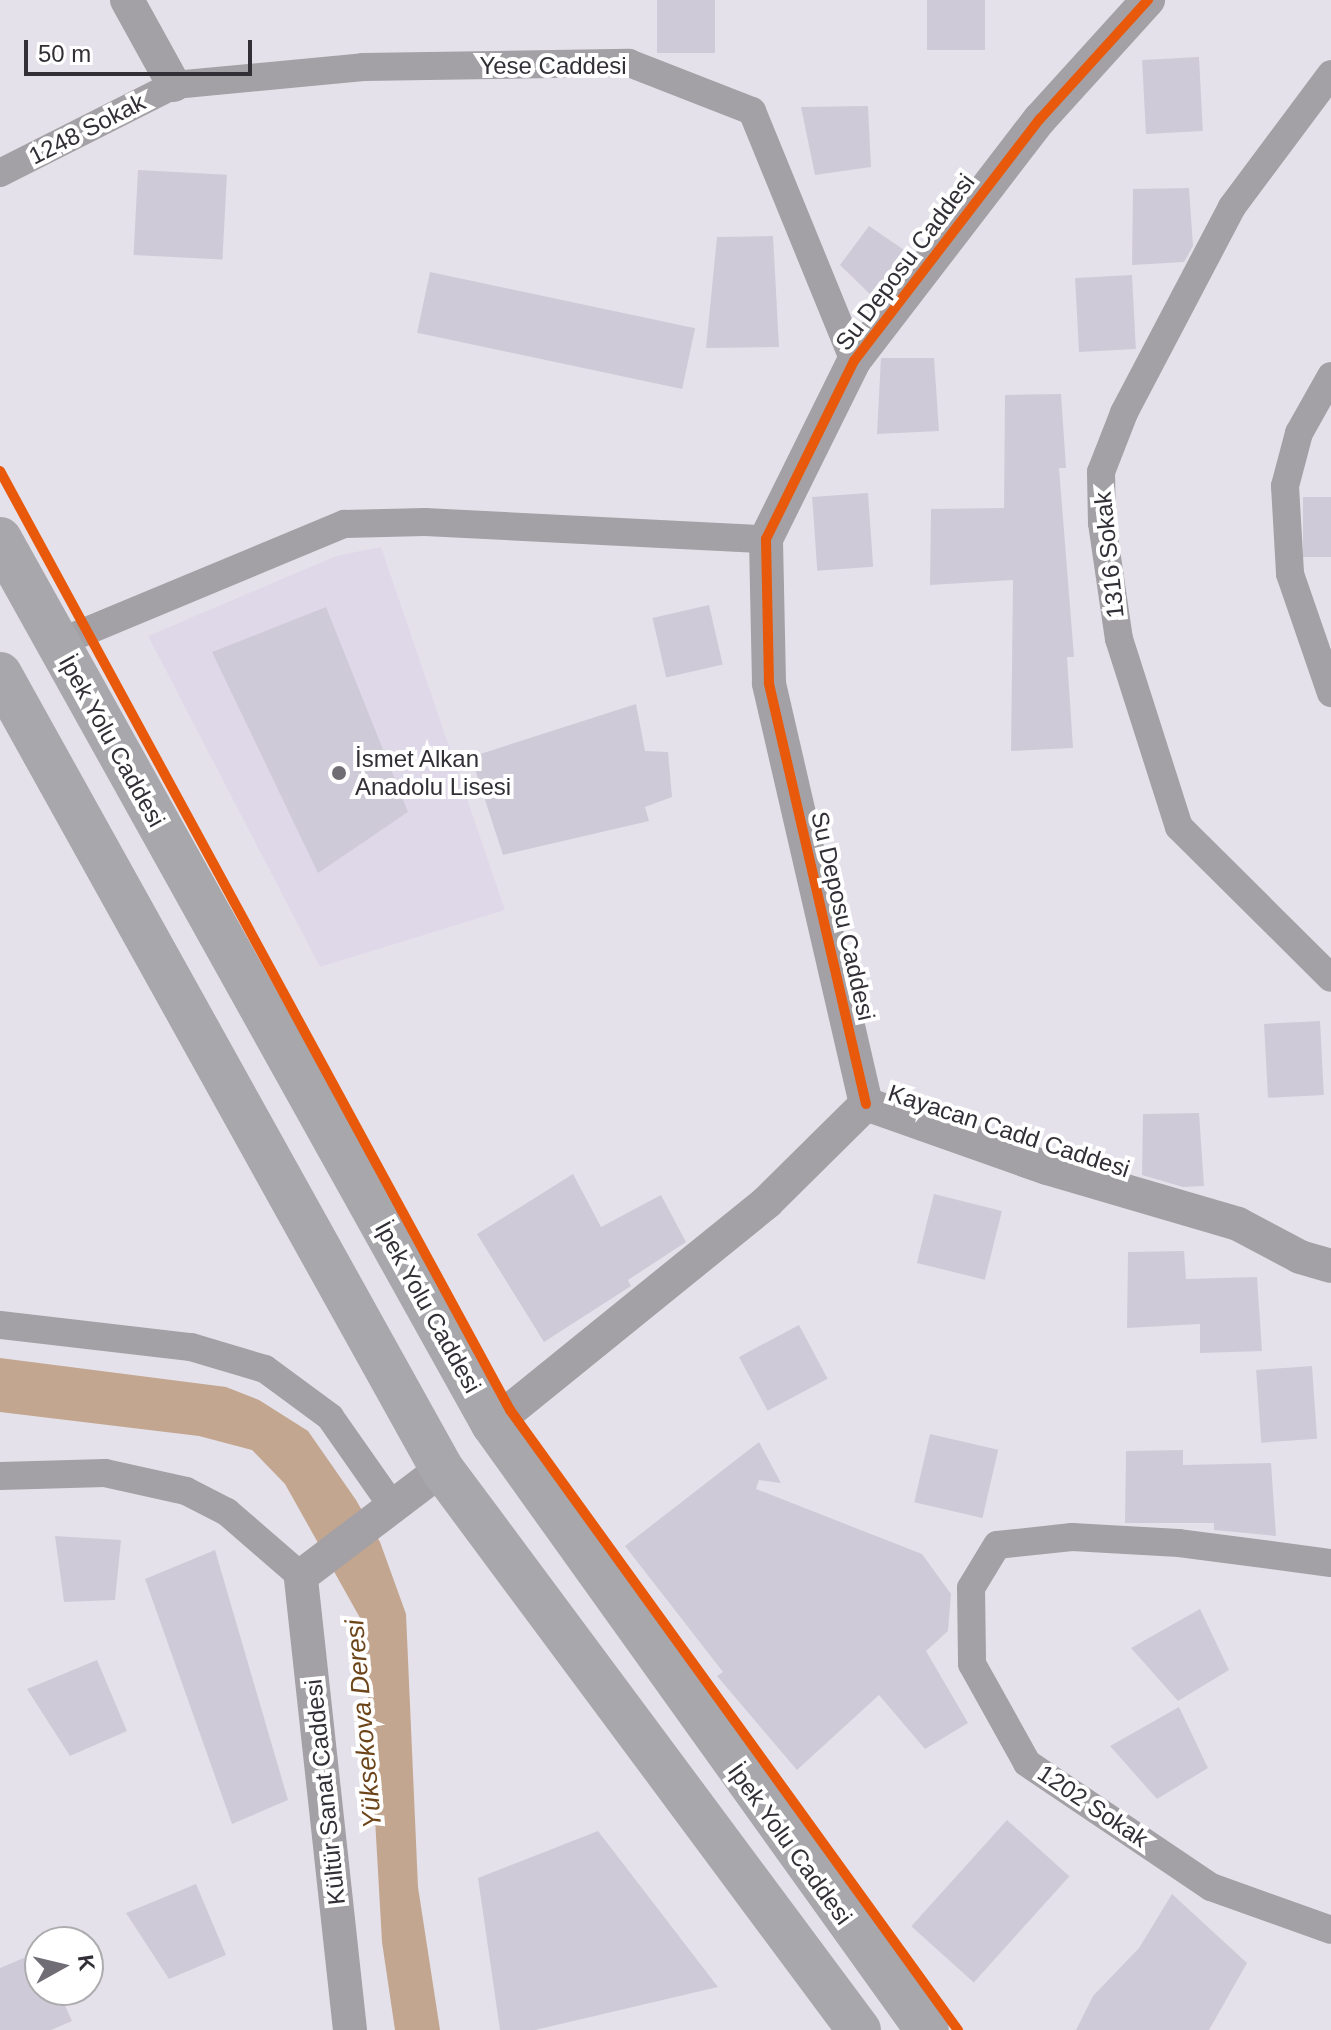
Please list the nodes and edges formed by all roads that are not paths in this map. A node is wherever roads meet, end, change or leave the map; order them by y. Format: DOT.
graph roads {
  1 [pos="127,0"];
  2 [pos="1148,0"];
  3 [pos="1331,74"];
  4 [pos="174,85"];
  5 [pos="0,173"];
  6 [pos="854,361"];
  7 [pos="1331,376"];
  8 [pos="0,539"];
  9 [pos="766,539"];
  10 [pos="58,643"];
  11 [pos="0,674"];
  12 [pos="1331,693"];
  13 [pos="1331,978"];
  14 [pos="866,1104"];
  15 [pos="1331,1266"];
  16 [pos="0,1325"];
  17 [pos="493,1424"];
  18 [pos="442,1469"];
  19 [pos="0,1476"];
  20 [pos="386,1513"];
  21 [pos="1331,1563"];
  22 [pos="310,1568"];
  23 [pos="1331,1930"];
  24 [pos="350,2030"];
  25 [pos="859,2030"];
  26 [pos="927,2030"];
  1 -- 4 [label="street"];
  2 -- 6 [label="street, Su Deposu Caddesi"];
  3 -- 13 [label="street, 1316 Sokak"];
  4 -- 5 [label="street, 1248 Sokak"];
  4 -- 6 [label="street, Yese Caddesi"];
  6 -- 9 [label="street, Su Deposu Caddesi"];
  7 -- 12 [label="street"];
  8 -- 10 [label="highway, İpek Yolu Caddesi"];
  9 -- 10 [label="street"];
  9 -- 14 [label="street, Su Deposu Caddesi"];
  10 -- 17 [label="highway, İpek Yolu Caddesi"];
  11 -- 18 [label="highway"];
  14 -- 15 [label="street, Kayacan Cadd Caddesi"];
  14 -- 17 [label="street, Kayacan Cadd Caddesi"];
  16 -- 20 [label="street"];
  17 -- 26 [label="highway, İpek Yolu Caddesi"];
  18 -- 20 [label="street"];
  18 -- 25 [label="highway"];
  19 -- 22 [label="street"];
  20 -- 22 [label="street"];
  21 -- 23 [label="street, 1202 Sokak"];
  22 -- 24 [label="street, Kültür Sanat Caddesi"];
}
